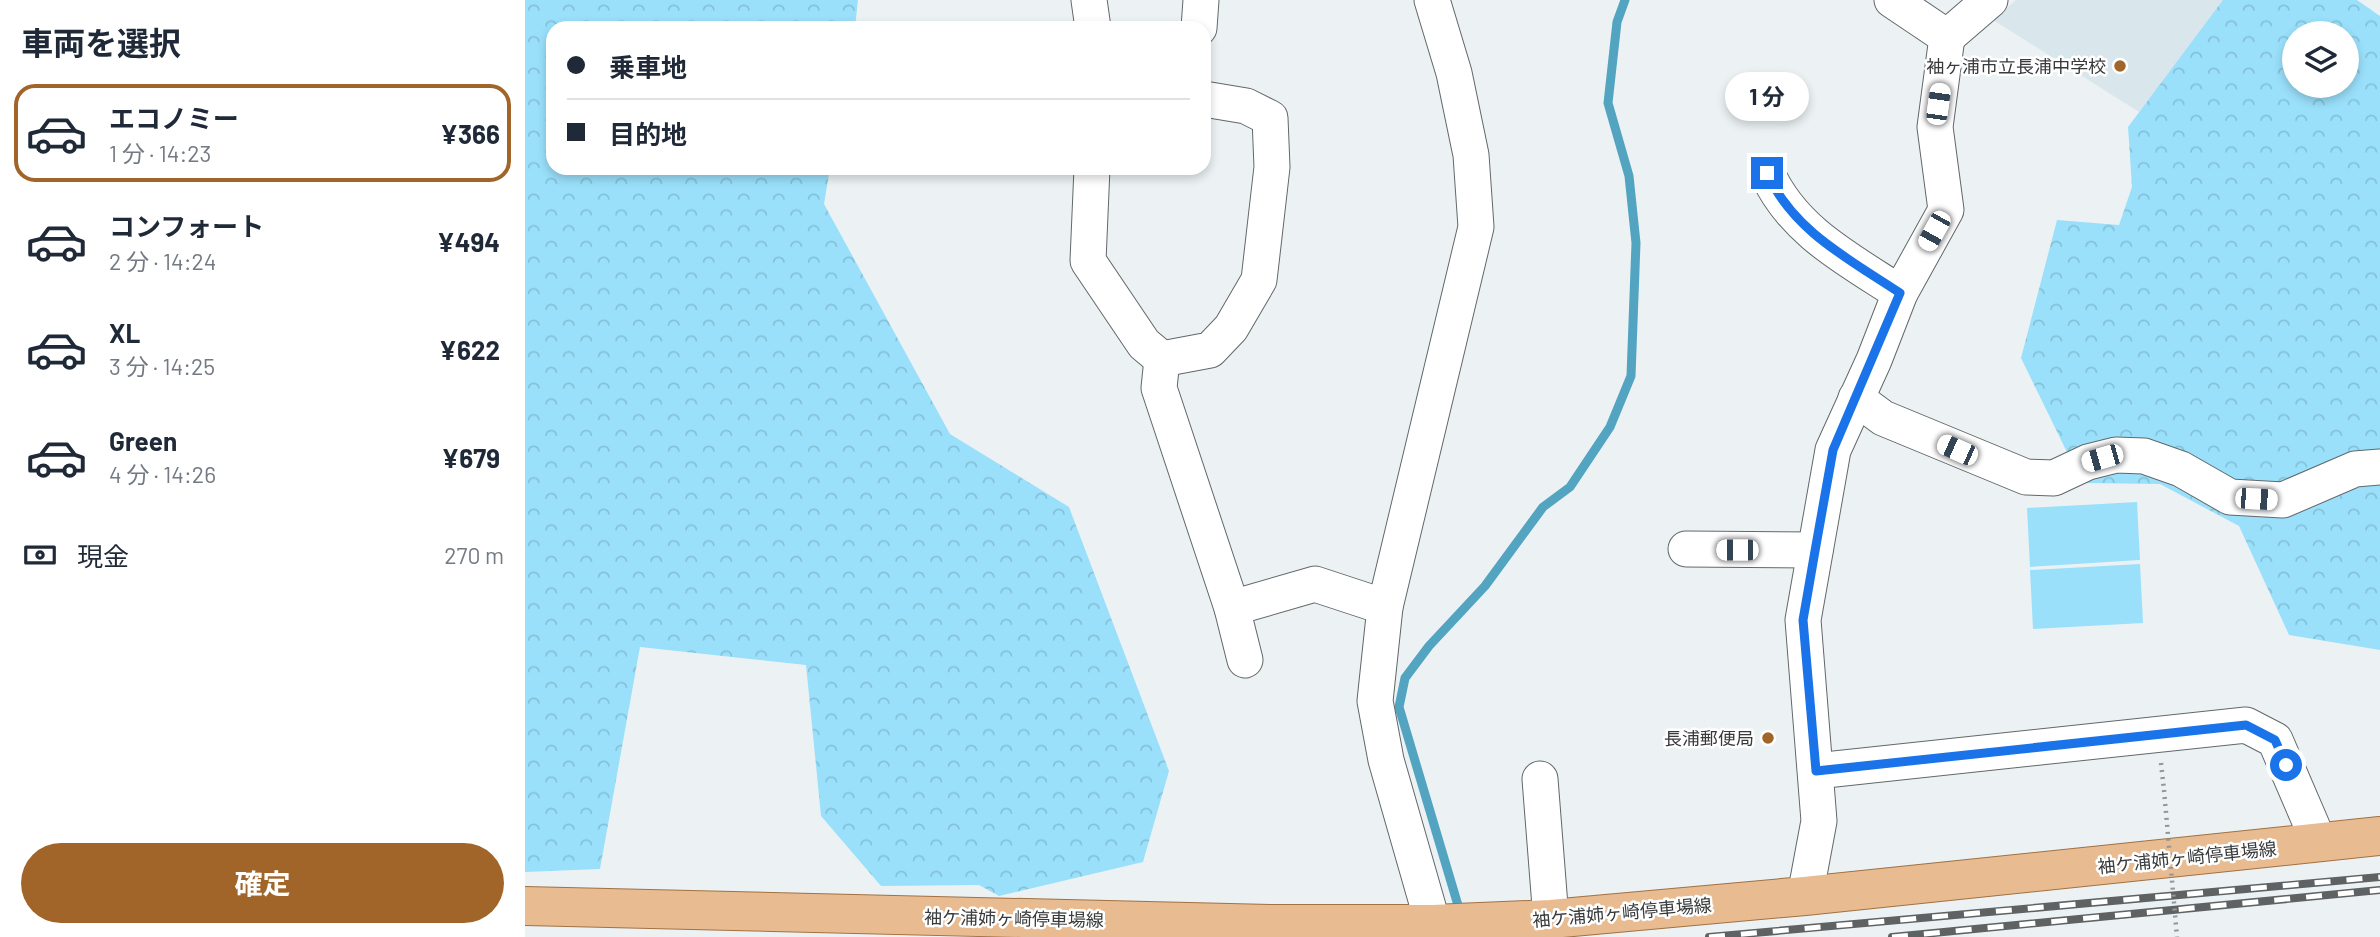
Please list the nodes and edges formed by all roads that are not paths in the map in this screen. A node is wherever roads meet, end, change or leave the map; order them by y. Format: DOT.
graph roads {
  1 [pos="1089,0"];
  2 [pos="1201,0"];
  3 [pos="1432,0"];
  4 [pos="1892,0"];
  5 [pos="1990,0"];
  6 [pos="1092,21"];
  7 [pos="1200,21"];
  8 [pos="1947,37"];
  9 [pos="1211,100"];
  10 [pos="1767,173"];
  11 [pos="1092,175"];
  12 [pos="1900,293"];
  13 [pos="1163,359"];
  14 [pos="1856,398"];
  15 [pos="2380,467"];
  16 [pos="1686,549"];
  17 [pos="1815,551"];
  18 [pos="1385,607"];
  19 [pos="1232,608"];
  20 [pos="1245,660"];
  21 [pos="1816,771"];
  22 [pos="1540,779"];
  23 [pos="2380,836"];
  24 [pos="2318,840"];
  25 [pos="1805,896"];
  26 [pos="525,906"];
  27 [pos="1551,919"];
  28 [pos="1433,924"];
  29 [pos="1270,931"];
  1 -- 6 [label="street"];
  2 -- 7 [label="street"];
  3 -- 18 [label="street"];
  4 -- 8 [label="street"];
  5 -- 8 [label="street"];
  8 -- 12 [label="street"];
  9 -- 13 [label="street"];
  10 -- 12 [label="street"];
  11 -- 13 [label="street"];
  12 -- 14 [label="street"];
  13 -- 19 [label="street"];
  14 -- 15 [label="street"];
  14 -- 17 [label="street"];
  16 -- 17 [label="street"];
  17 -- 21 [label="street"];
  18 -- 19 [label="street"];
  18 -- 28 [label="street"];
  19 -- 20 [label="street"];
  21 -- 24 [label="street"];
  21 -- 25 [label="street"];
  22 -- 27 [label="street"];
  23 -- 24 [label="main road, 袖ケ浦姉ヶ崎停車場線"];
  24 -- 25 [label="main road, 袖ケ浦姉ヶ崎停車場線"];
  25 -- 27 [label="main road, 袖ケ浦姉ヶ崎停車場線"];
  26 -- 29 [label="main road, 袖ケ浦姉ヶ崎停車場線"];
  27 -- 28 [label="main road, 袖ケ浦姉ヶ崎停車場線"];
  28 -- 29 [label="main road, 袖ケ浦姉ヶ崎停車場線"];
}
